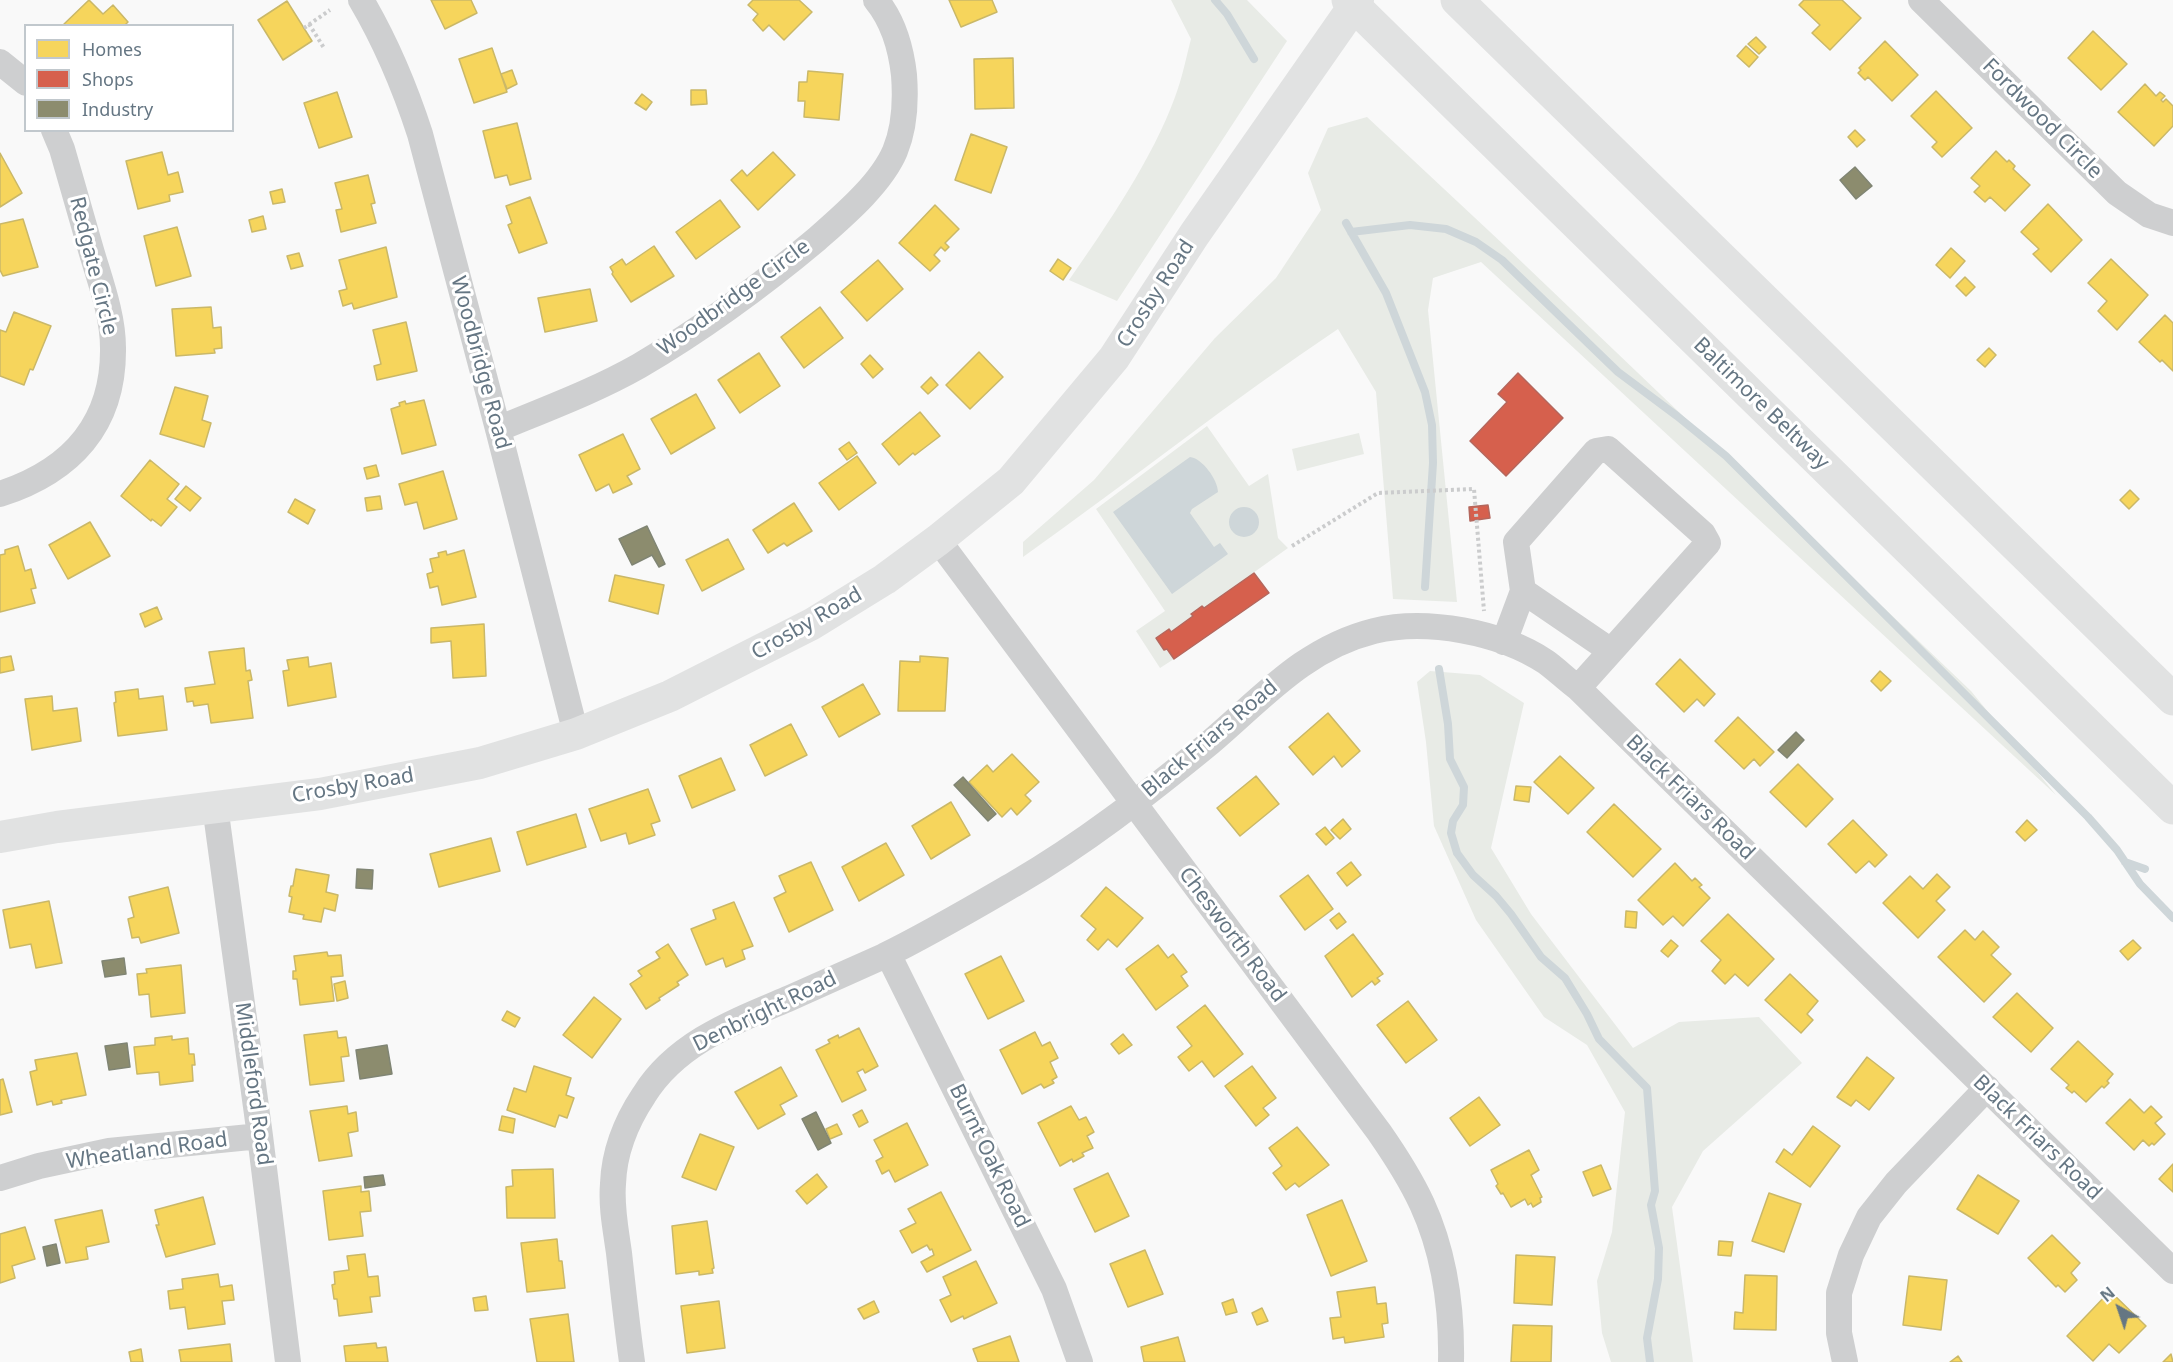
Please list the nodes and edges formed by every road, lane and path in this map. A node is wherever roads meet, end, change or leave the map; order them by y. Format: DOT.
graph roads {
  1 [pos="361,0"];
  2 [pos="876,0"];
  3 [pos="1348,0"];
  4 [pos="1358,0"];
  5 [pos="1457,0"];
  6 [pos="1921,0"];
  7 [pos="330,10"];
  8 [pos="309,24"];
  9 [pos="304,28"];
  10 [pos="324,48"];
  11 [pos="0,62"];
  12 [pos="24,81"];
  13 [pos="55,132"];
  14 [pos="2173,223"];
  15 [pos="498,429"];
  16 [pos="0,494"];
  17 [pos="938,540"];
  18 [pos="1292,546"];
  19 [pos="1523,591"];
  20 [pos="1495,639"];
  21 [pos="1611,651"];
  22 [pos="1578,688"];
  23 [pos="2173,699"];
  24 [pos="576,734"];
  25 [pos="1133,803"];
  26 [pos="214,806"];
  27 [pos="2173,808"];
  28 [pos="0,837"];
  29 [pos="888,954"];
  30 [pos="1987,1088"];
  31 [pos="260,1136"];
  32 [pos="0,1178"];
  33 [pos="2173,1271"];
  34 [pos="288,1362"];
  35 [pos="632,1362"];
  36 [pos="1080,1362"];
  37 [pos="1451,1362"];
  38 [pos="1845,1362"];
  1 -- 15 [label="street, Woodbridge Road"];
  2 -- 15 [label="street, Woodbridge Circle"];
  3 -- 27 [label="highway, Baltimore Beltway"];
  4 -- 17 [label="main road, Crosby Road"];
  5 -- 23 [label="highway"];
  6 -- 14 [label="street, Fordwood Circle"];
  7 -- 8 [label="path"];
  8 -- 9 [label="path"];
  8 -- 10 [label="path"];
  11 -- 12 [label="street"];
  13 -- 16 [label="street, Redgate Circle"];
  15 -- 24 [label="street, Woodbridge Road"];
  17 -- 24 [label="main road, Crosby Road"];
  17 -- 25 [label="street, Chesworth Road"];
  18 -- 20 [label="path"];
  19 -- 20 [label="street"];
  19 -- 21 [label="street"];
  19 -- 21 [label="street"];
  20 -- 22 [label="street, Black Friars Road"];
  20 -- 25 [label="street, Black Friars Road"];
  21 -- 22 [label="street"];
  22 -- 30 [label="street, Black Friars Road"];
  24 -- 26 [label="main road, Crosby Road"];
  25 -- 29 [label="street, Denbright Road"];
  25 -- 37 [label="street, Chesworth Road"];
  26 -- 28 [label="main road, Crosby Road"];
  26 -- 31 [label="street, Middleford Road"];
  29 -- 35 [label="street, Denbright Road"];
  29 -- 36 [label="street, Burnt Oak Road"];
  30 -- 33 [label="street, Black Friars Road"];
  30 -- 38 [label="street"];
  31 -- 32 [label="street, Wheatland Road"];
  31 -- 34 [label="street, Middleford Road"];
}
